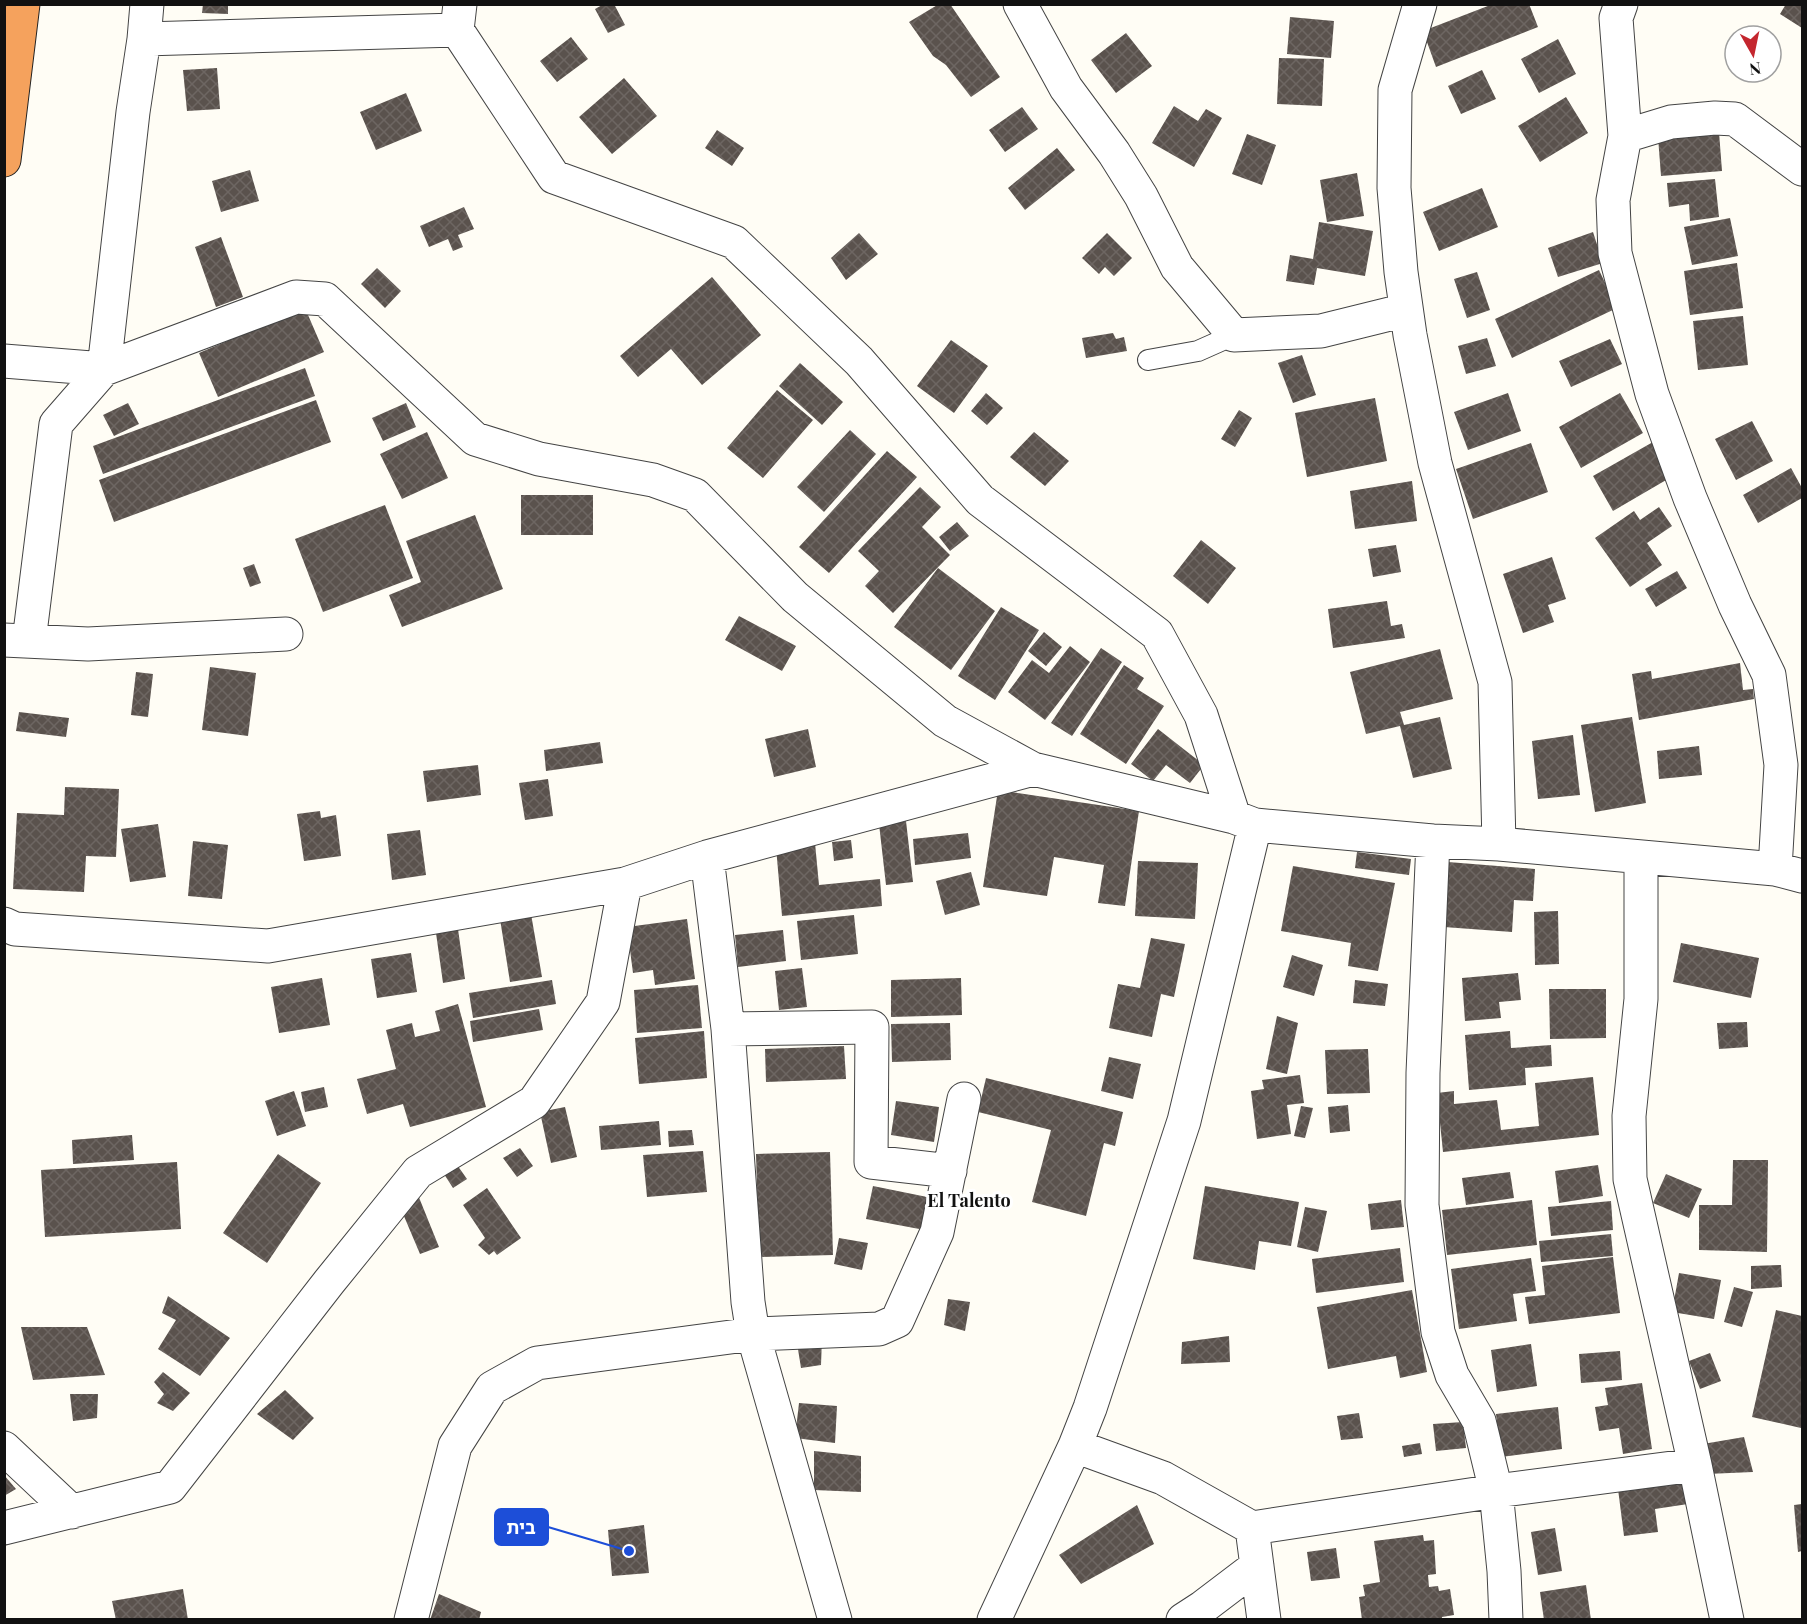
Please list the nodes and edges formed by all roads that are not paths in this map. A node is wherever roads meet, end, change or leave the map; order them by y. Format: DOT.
graph roads {
  1 [pos="23,4"];
  2 [pos="147,4"];
  3 [pos="1020,4"];
  4 [pos="1420,4"];
  5 [pos="1621,4"];
  6 [pos="459,17"];
  7 [pos="144,39"];
  8 [pos="11,50"];
  9 [pos="1625,136"];
  10 [pos="4,160"];
  11 [pos="1803,169"];
  12 [pos="1406,309"];
  13 [pos="1234,335"];
  14 [pos="1148,360"];
  15 [pos="4,361"];
  16 [pos="104,369"];
  17 [pos="286,634"];
  18 [pos="17,641"];
  19 [pos="1033,769"];
  20 [pos="1245,821"];
  21 [pos="1433,841"];
  22 [pos="1498,844"];
  23 [pos="707,856"];
  24 [pos="1641,857"];
  25 [pos="1789,872"];
  26 [pos="625,884"];
  27 [pos="4,924"];
  28 [pos="728,1029"];
  29 [pos="964,1099"];
  30 [pos="950,1171"];
  31 [pos="753,1334"];
  32 [pos="1075,1446"];
  33 [pos="4,1448"];
  34 [pos="1695,1465"];
  35 [pos="1496,1491"];
  36 [pos="72,1512"];
  37 [pos="4,1528"];
  38 [pos="1252,1528"];
  39 [pos="1257,1566"];
  40 [pos="411,1620"];
  41 [pos="836,1620"];
  42 [pos="994,1620"];
  43 [pos="1183,1620"];
  44 [pos="1263,1620"];
  45 [pos="1506,1620"];
  46 [pos="1727,1620"];
  1 -- 8 [label="highway"];
  2 -- 7 [label="street"];
  3 -- 13 [label="street"];
  4 -- 12 [label="street"];
  5 -- 9 [label="street"];
  6 -- 7 [label="street"];
  6 -- 20 [label="street"];
  7 -- 16 [label="street"];
  8 -- 10 [label="highway"];
  9 -- 11 [label="street"];
  9 -- 25 [label="street"];
  12 -- 13 [label="street"];
  12 -- 22 [label="street"];
  13 -- 14 [label="lane"];
  15 -- 16 [label="street"];
  16 -- 18 [label="street"];
  16 -- 19 [label="street"];
  17 -- 18 [label="street"];
  19 -- 20 [label="street"];
  19 -- 23 [label="street"];
  20 -- 21 [label="street"];
  20 -- 32 [label="street"];
  21 -- 22 [label="street"];
  21 -- 35 [label="street"];
  22 -- 24 [label="street"];
  23 -- 26 [label="street"];
  23 -- 28 [label="street"];
  24 -- 25 [label="street"];
  24 -- 34 [label="street"];
  26 -- 27 [label="street"];
  26 -- 36 [label="street"];
  28 -- 30 [label="street"];
  28 -- 31 [label="street"];
  29 -- 30 [label="street"];
  30 -- 31 [label="street"];
  31 -- 40 [label="street"];
  31 -- 41 [label="street"];
  32 -- 38 [label="street"];
  32 -- 42 [label="street"];
  33 -- 36 [label="street"];
  34 -- 35 [label="street"];
  34 -- 46 [label="street"];
  35 -- 38 [label="street"];
  35 -- 45 [label="street"];
  36 -- 37 [label="street"];
  38 -- 39 [label="street"];
  39 -- 43 [label="street"];
  39 -- 44 [label="street"];
}
